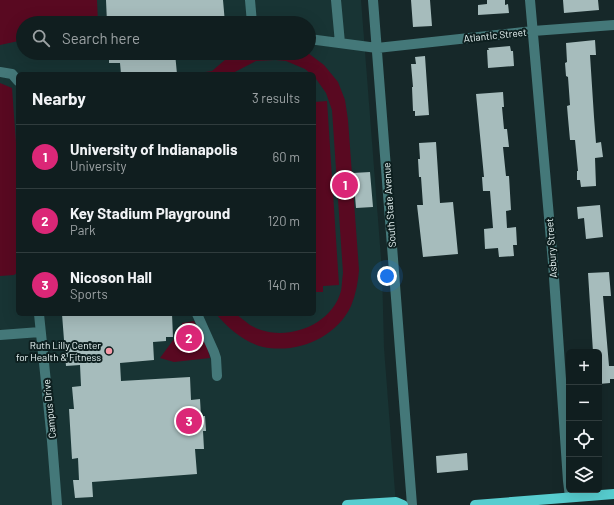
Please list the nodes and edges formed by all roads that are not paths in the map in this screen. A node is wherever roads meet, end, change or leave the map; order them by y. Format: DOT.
graph roads {
  1 [pos="250,0"];
  2 [pos="336,0"];
  3 [pos="373,0"];
  4 [pos="530,0"];
  5 [pos="251,16"];
  6 [pos="614,25"];
  7 [pos="533,31"];
  8 [pos="316,40"];
  9 [pos="340,43"];
  10 [pos="377,48"];
  11 [pos="0,72"];
  12 [pos="16,79"];
  13 [pos="39,316"];
  14 [pos="198,316"];
  15 [pos="40,332"];
  16 [pos="0,335"];
  17 [pos="217,376"];
  18 [pos="614,494"];
  19 [pos="570,497"];
  20 [pos="57,505"];
  21 [pos="347,505"];
  22 [pos="403,505"];
  23 [pos="412,505"];
  24 [pos="475,505"];
  1 -- 5 [label="street"];
  2 -- 9 [label="street"];
  3 -- 10 [label="street, South State Avenue"];
  4 -- 7 [label="street, Asbury Street"];
  6 -- 7 [label="street, Atlantic Street"];
  7 -- 10 [label="street, Atlantic Street"];
  7 -- 19 [label="street, Asbury Street"];
  8 -- 9 [label="street, Atlantic Street"];
  9 -- 10 [label="street, Atlantic Street"];
  10 -- 23 [label="street, South State Avenue"];
  11 -- 12 [label="street"];
  13 -- 15 [label="street, Campus Drive"];
  14 -- 17 [label="street"];
  15 -- 16 [label="street"];
  15 -- 20 [label="street, Campus Drive"];
  18 -- 19 [label="main road"];
  19 -- 24 [label="main road"];
  21 -- 22 [label="main road"];
}
